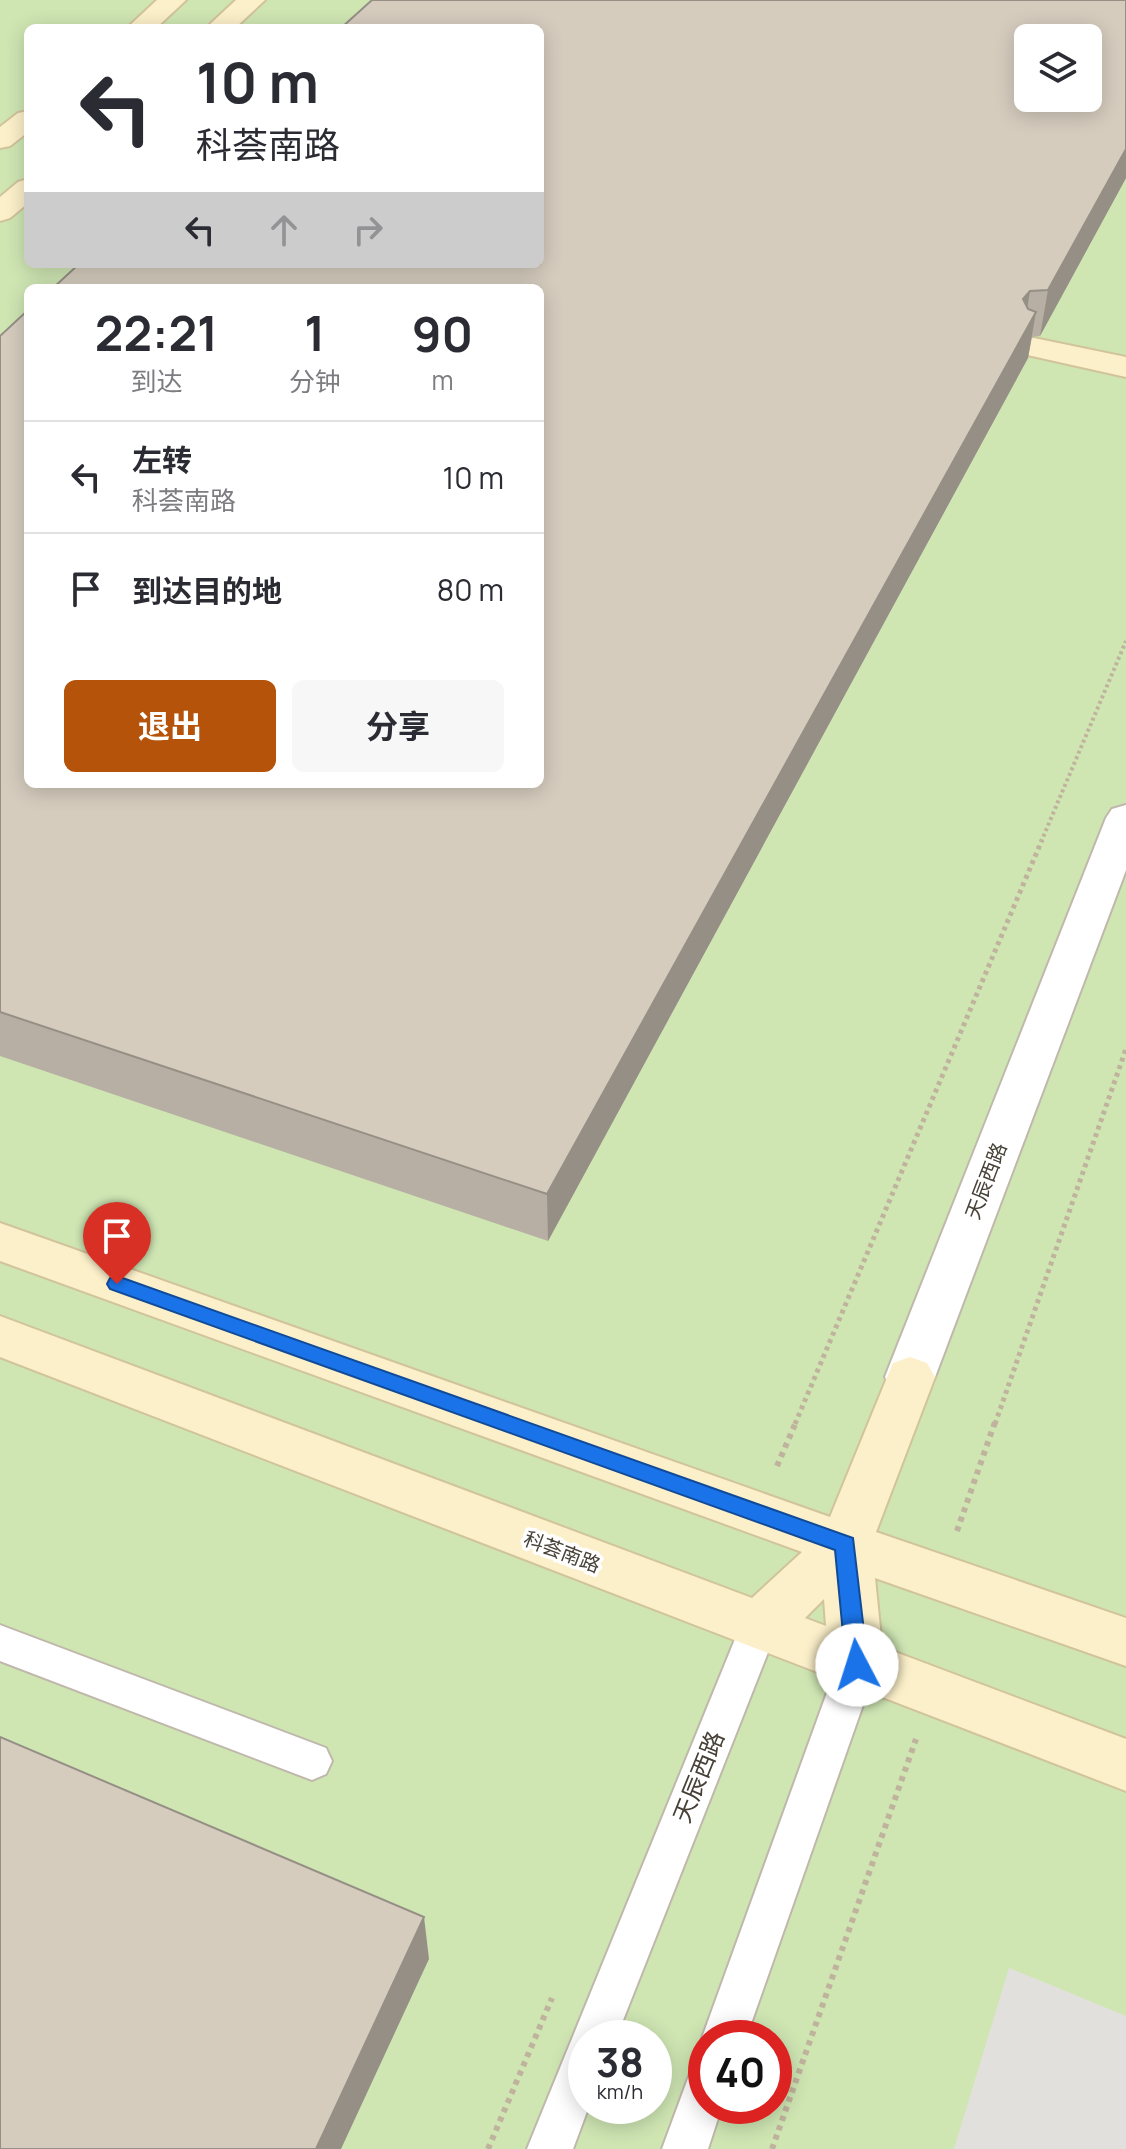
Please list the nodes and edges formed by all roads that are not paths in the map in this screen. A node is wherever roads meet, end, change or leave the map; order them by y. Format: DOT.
graph roads {
  1 [pos="173,0"];
  2 [pos="252,0"];
  3 [pos="145,24"];
  4 [pos="224,24"];
  5 [pos="24,191"];
  6 [pos="0,212"];
  7 [pos="1034,347"];
  8 [pos="1126,367"];
  9 [pos="1126,818"];
  10 [pos="0,1242"];
  11 [pos="0,1336"];
  12 [pos="845,1545"];
  13 [pos="759,1627"];
  14 [pos="1126,1642"];
  15 [pos="0,1643"];
  16 [pos="857,1665"];
  17 [pos="312,1761"];
  18 [pos="1126,1765"];
  19 [pos="601,2020"];
  20 [pos="730,2020"];
  21 [pos="568,2104"];
  22 [pos="694,2124"];
  23 [pos="550,2149"];
  24 [pos="685,2149"];
  1 -- 3 [label="street"];
  2 -- 4 [label="street"];
  5 -- 6 [label="street"];
  7 -- 8 [label="street"];
  9 -- 12 [label="street, 天辰西路"];
  10 -- 12 [label="street"];
  11 -- 13 [label="street, 科荟南路"];
  12 -- 13 [label="street, 天辰西路"];
  12 -- 14 [label="street"];
  12 -- 16 [label="street, 天辰西路"];
  13 -- 16 [label="street, 科荟南路"];
  13 -- 19 [label="lane, 天辰西路"];
  15 -- 17 [label="lane"];
  16 -- 18 [label="street, 科荟南路"];
  16 -- 20 [label="lane, 天辰西路"];
  21 -- 23 [label="lane"];
  22 -- 24 [label="lane"];
}
